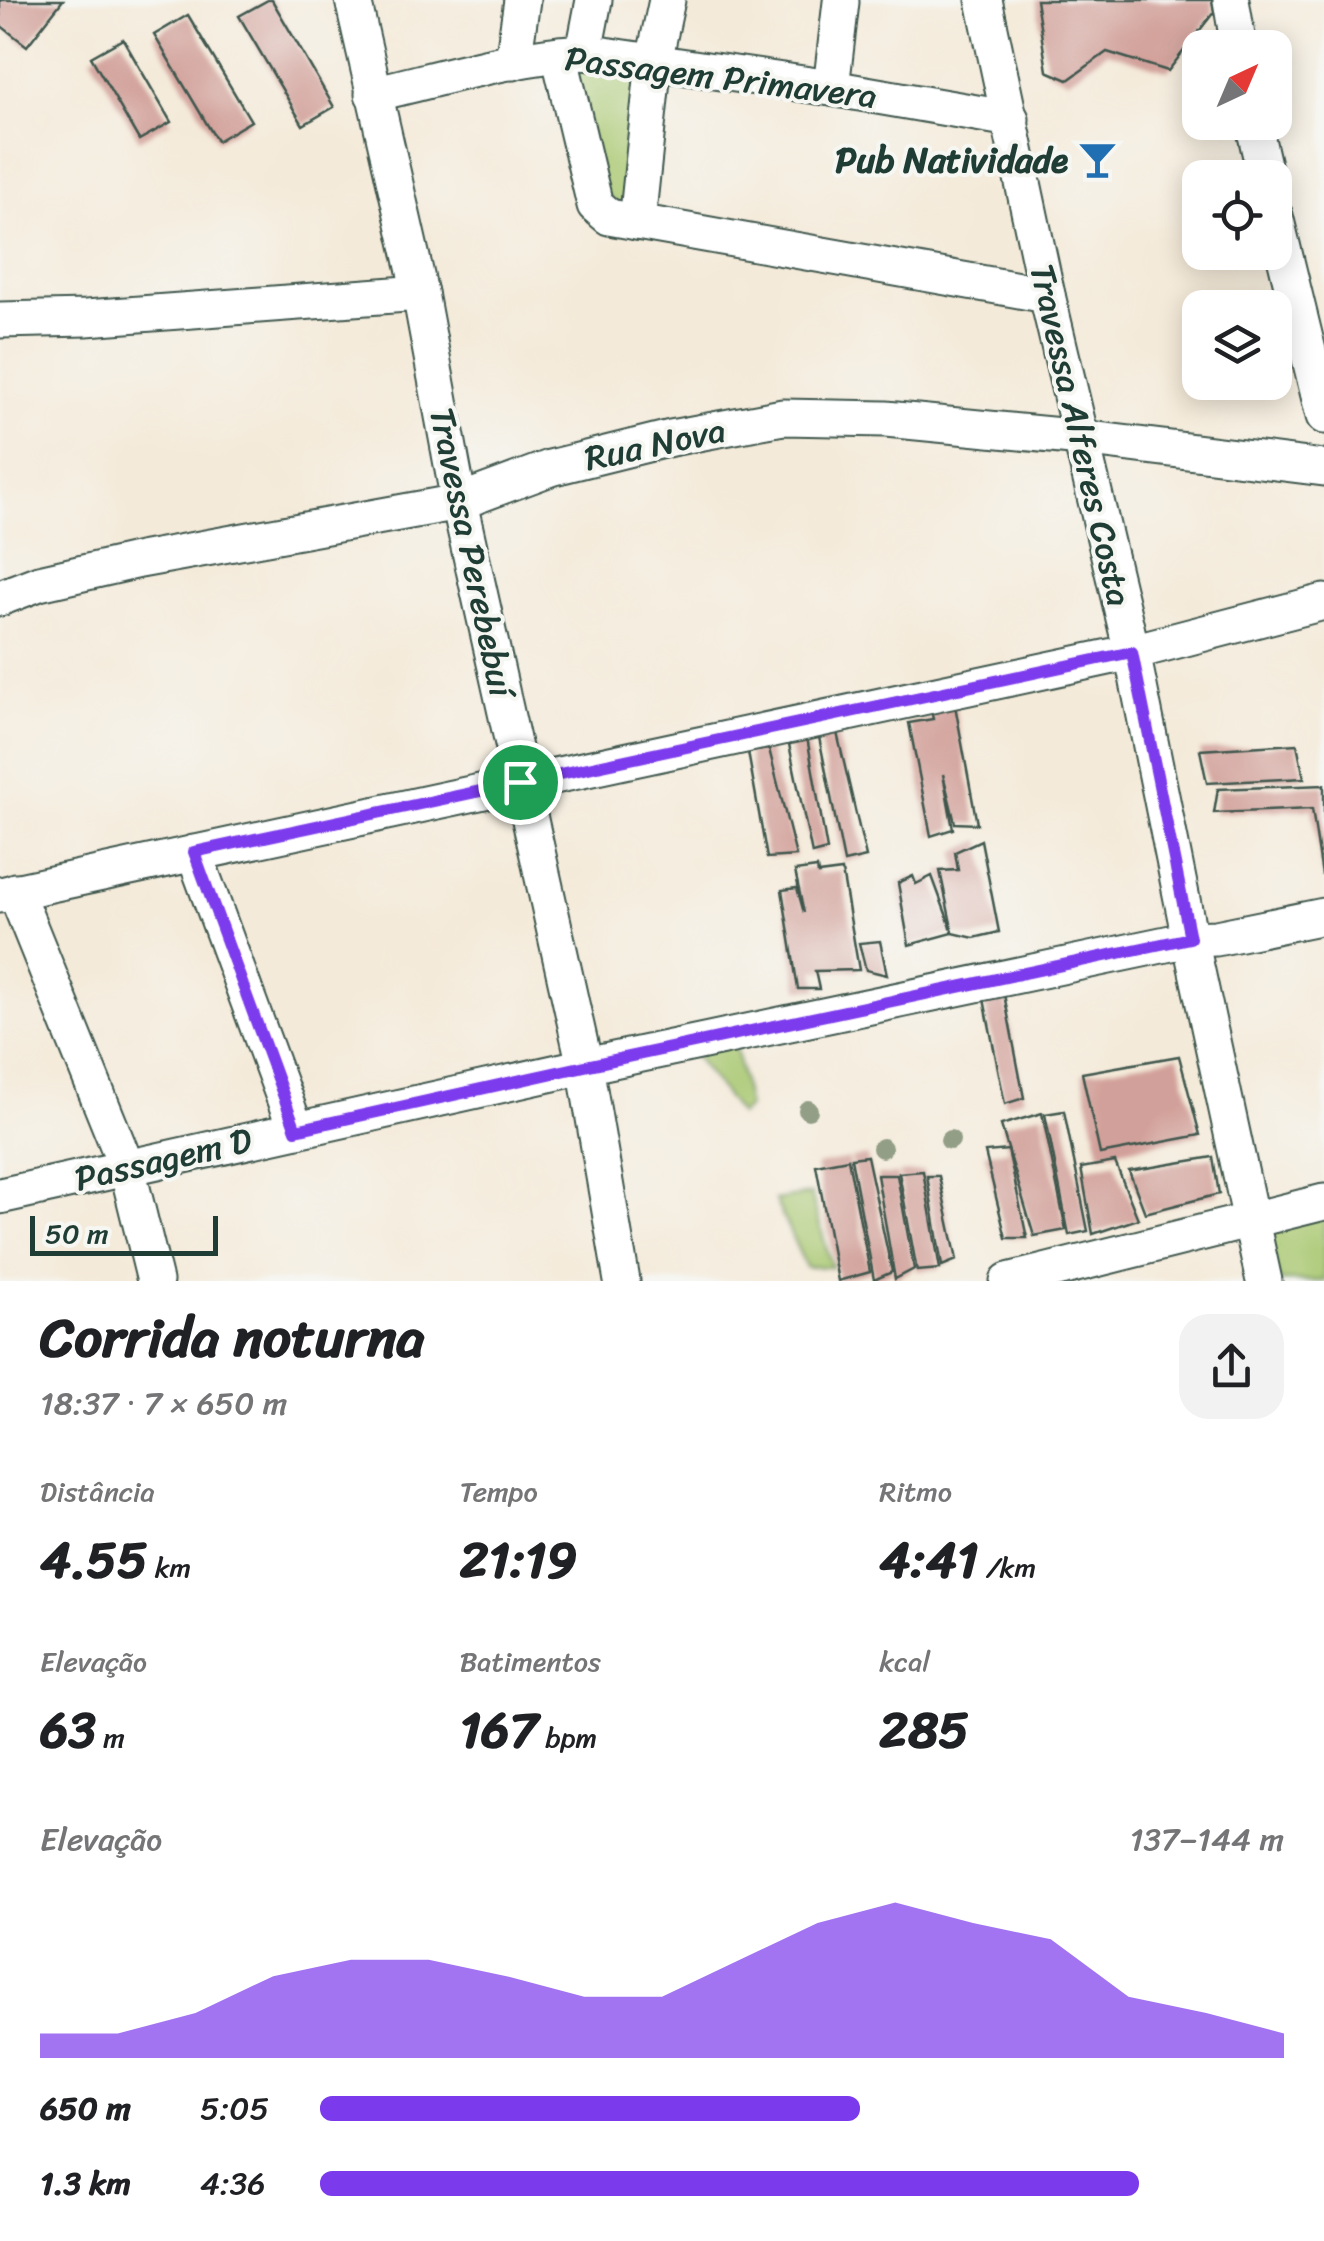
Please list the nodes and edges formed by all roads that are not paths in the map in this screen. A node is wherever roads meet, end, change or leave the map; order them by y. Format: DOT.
graph roads {
  1 [pos="353,0"];
  2 [pos="522,0"];
  3 [pos="594,0"];
  4 [pos="667,0"];
  5 [pos="984,0"];
  6 [pos="1231,0"];
  7 [pos="841,2"];
  8 [pos="1237,30"];
  9 [pos="572,53"];
  10 [pos="512,62"];
  11 [pos="654,62"];
  12 [pos="831,88"];
  13 [pos="373,94"];
  14 [pos="1011,118"];
  15 [pos="637,222"];
  16 [pos="1288,270"];
  17 [pos="420,293"];
  18 [pos="1048,295"];
  19 [pos="0,320"];
  20 [pos="1324,416"];
  21 [pos="1082,438"];
  22 [pos="1324,468"];
  23 [pos="460,502"];
  24 [pos="0,598"];
  25 [pos="1324,602"];
  26 [pos="1132,652"];
  27 [pos="520,782"];
  28 [pos="194,852"];
  29 [pos="8,893"];
  30 [pos="1324,916"];
  31 [pos="1190,938"];
  32 [pos="585,1066"];
  33 [pos="296,1130"];
  34 [pos="127,1168"];
  35 [pos="0,1196"];
  36 [pos="1324,1202"];
  37 [pos="1250,1221"];
  38 [pos="155,1281"];
  39 [pos="622,1281"];
  40 [pos="1008,1281"];
  41 [pos="1264,1281"];
  1 -- 13 [label="street, Travessa Perebebuí"];
  2 -- 10 [label="street"];
  3 -- 9 [label="street"];
  4 -- 11 [label="street"];
  5 -- 14 [label="street, Travessa Alferes Costa"];
  6 -- 8 [label="street"];
  7 -- 12 [label="street"];
  9 -- 10 [label="street, Passagem Primavera"];
  9 -- 11 [label="street, Passagem Primavera"];
  9 -- 15 [label="street"];
  10 -- 13 [label="street, Passagem Primavera"];
  11 -- 12 [label="street, Passagem Primavera"];
  11 -- 15 [label="street"];
  12 -- 14 [label="street, Passagem Primavera"];
  13 -- 17 [label="street, Travessa Perebebuí"];
  14 -- 18 [label="street, Travessa Alferes Costa"];
  15 -- 18 [label="street"];
  16 -- 20 [label="street"];
  17 -- 19 [label="street"];
  17 -- 23 [label="street, Travessa Perebebuí"];
  18 -- 21 [label="street, Travessa Alferes Costa"];
  21 -- 22 [label="street, Rua Nova"];
  21 -- 23 [label="street, Rua Nova"];
  21 -- 26 [label="street, Travessa Alferes Costa"];
  23 -- 24 [label="street, Rua Nova"];
  23 -- 27 [label="street, Travessa Perebebuí"];
  25 -- 26 [label="street"];
  26 -- 27 [label="street"];
  26 -- 31 [label="street, Travessa Alferes Costa"];
  27 -- 28 [label="street"];
  27 -- 32 [label="street, Travessa Perebebuí"];
  28 -- 29 [label="street"];
  28 -- 33 [label="street"];
  29 -- 34 [label="street"];
  30 -- 31 [label="street, Passagem D"];
  31 -- 32 [label="street, Passagem D"];
  31 -- 37 [label="street, Travessa Alferes Costa"];
  32 -- 33 [label="street, Passagem D"];
  32 -- 39 [label="street, Travessa Perebebuí"];
  33 -- 34 [label="street, Passagem D"];
  34 -- 35 [label="street, Passagem D"];
  34 -- 38 [label="street"];
  36 -- 37 [label="street"];
  37 -- 40 [label="street"];
  37 -- 41 [label="street, Travessa Alferes Costa"];
}
